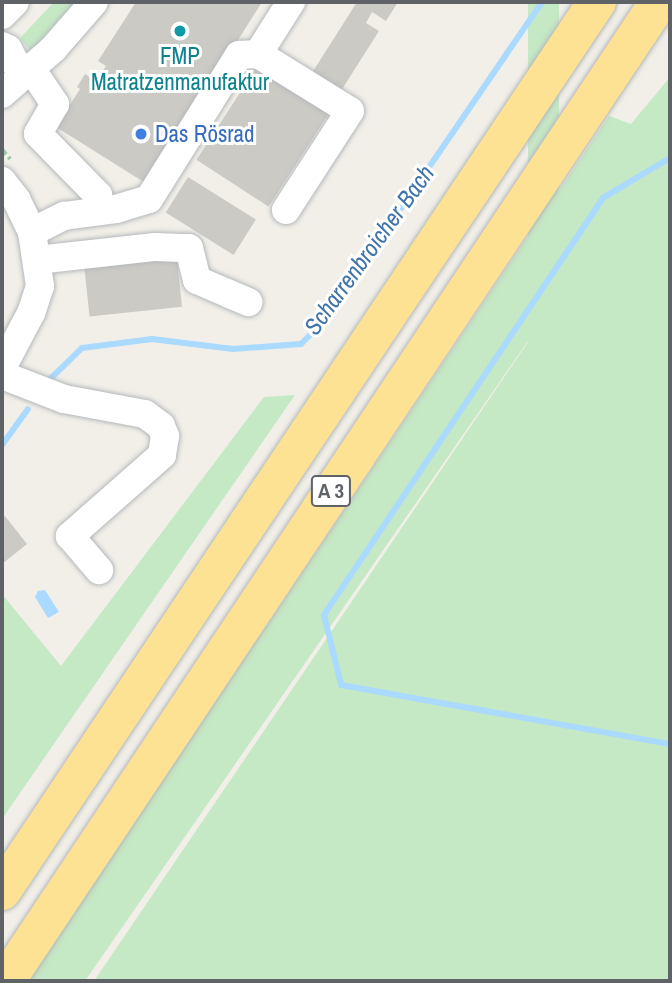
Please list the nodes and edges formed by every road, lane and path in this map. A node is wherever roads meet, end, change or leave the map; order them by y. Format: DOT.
graph roads {
  1 [pos="15,2"];
  2 [pos="94,2"];
  3 [pos="291,2"];
  4 [pos="597,2"];
  5 [pos="659,2"];
  6 [pos="2,15"];
  7 [pos="2,46"];
  8 [pos="258,54"];
  9 [pos="26,71"];
  10 [pos="2,94"];
  11 [pos="6,197"];
  12 [pos="286,210"];
  13 [pos="99,211"];
  14 [pos="35,246"];
  15 [pos="248,302"];
  16 [pos="2,368"];
  17 [pos="2,375"];
  18 [pos="99,570"];
  19 [pos="2,891"];
  20 [pos="6,981"];
  1 -- 6 [label="street"];
  2 -- 9 [label="street"];
  3 -- 8 [label="street"];
  4 -- 19 [label="highway, A 3"];
  5 -- 20 [label="highway, A 3"];
  7 -- 9 [label="street"];
  8 -- 12 [label="street"];
  8 -- 13 [label="street"];
  9 -- 10 [label="street"];
  9 -- 13 [label="street"];
  11 -- 14 [label="street"];
  13 -- 14 [label="street"];
  14 -- 15 [label="street"];
  14 -- 16 [label="street"];
  17 -- 18 [label="street"];
}
